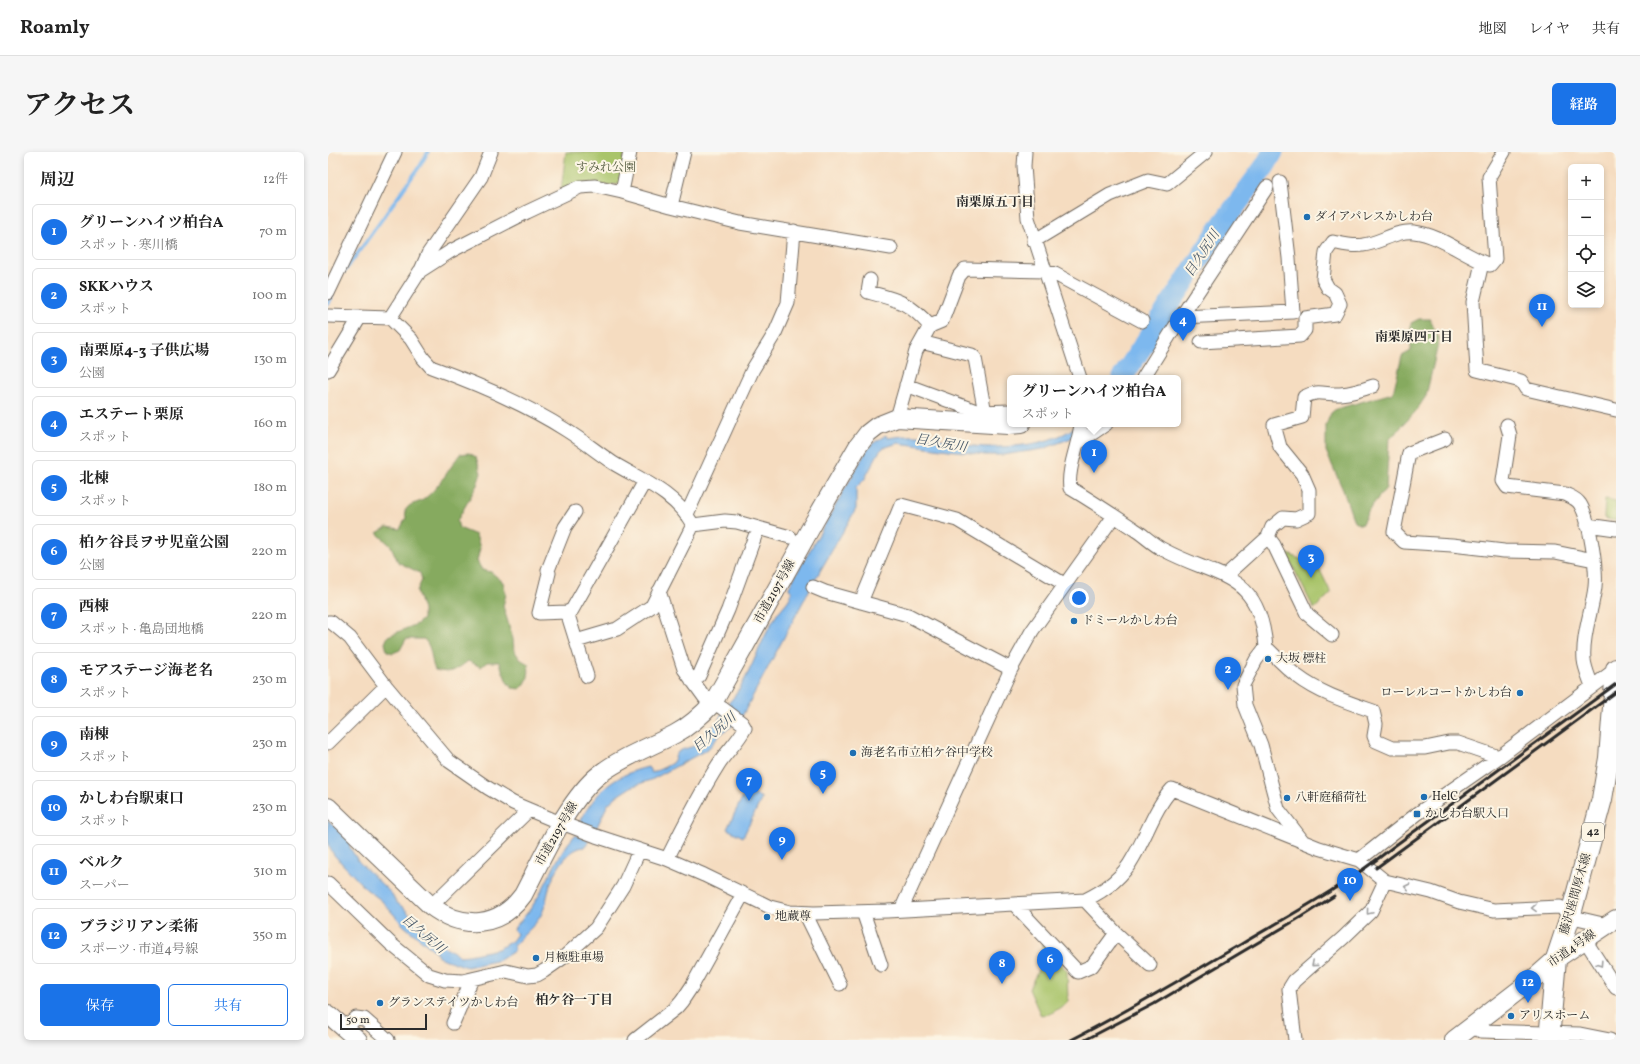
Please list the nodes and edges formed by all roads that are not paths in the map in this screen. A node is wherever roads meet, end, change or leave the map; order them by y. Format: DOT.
graph roads {
  1 [pos="394,152"];
  2 [pos="491,152"];
  3 [pos="630,152"];
  4 [pos="684,152"];
  5 [pos="1025,152"];
  6 [pos="1206,152"];
  7 [pos="1504,152"];
  8 [pos="1280,182"];
  9 [pos="1267,187"];
  10 [pos="622,192"];
  11 [pos="671,206"];
  12 [pos="794,231"];
  13 [pos="1034,241"];
  14 [pos="891,248"];
  15 [pos="1482,262"];
  16 [pos="420,271"];
  17 [pos="1044,271"];
  18 [pos="870,280"];
  19 [pos="328,293"];
  20 [pos="328,316"];
  21 [pos="360,317"];
  22 [pos="1181,317"];
  23 [pos="390,318"];
  24 [pos="1142,321"];
  25 [pos="930,326"];
  26 [pos="921,342"];
  27 [pos="1201,342"];
  28 [pos="328,370"];
  29 [pos="1079,375"];
  30 [pos="1145,375"];
  31 [pos="906,384"];
  32 [pos="1373,386"];
  33 [pos="1616,410"];
  34 [pos="1007,411"];
  35 [pos="985,413"];
  36 [pos="897,418"];
  37 [pos="1007,425"];
  38 [pos="1507,425"];
  39 [pos="1081,427"];
  40 [pos="1101,427"];
  41 [pos="1445,439"];
  42 [pos="1079,441"];
  43 [pos="645,481"];
  44 [pos="575,512"];
  45 [pos="1114,516"];
  46 [pos="690,520"];
  47 [pos="1587,524"];
  48 [pos="1616,529"];
  49 [pos="755,536"];
  50 [pos="1268,537"];
  51 [pos="796,541"];
  52 [pos="1594,560"];
  53 [pos="1225,576"];
  54 [pos="1064,584"];
  55 [pos="813,587"];
  56 [pos="660,591"];
  57 [pos="860,602"];
  58 [pos="567,612"];
  59 [pos="328,622"];
  60 [pos="1332,635"];
  61 [pos="576,641"];
  62 [pos="1266,647"];
  63 [pos="1011,669"];
  64 [pos="1616,669"];
  65 [pos="587,676"];
  66 [pos="692,681"];
  67 [pos="386,686"];
  68 [pos="1592,686"];
  69 [pos="718,706"];
  70 [pos="328,743"];
  71 [pos="1499,757"];
  72 [pos="328,806"];
  73 [pos="529,810"];
  74 [pos="568,825"];
  75 [pos="1302,840"];
  76 [pos="639,851"];
  77 [pos="667,859"];
  78 [pos="1359,860"];
  79 [pos="1385,881"];
  80 [pos="328,883"];
  81 [pos="743,894"];
  82 [pos="1085,900"];
  83 [pos="1014,904"];
  84 [pos="431,906"];
  85 [pos="900,910"];
  86 [pos="863,912"];
  87 [pos="805,913"];
  88 [pos="1571,914"];
  89 [pos="1612,922"];
  90 [pos="1116,933"];
  91 [pos="1584,940"];
  92 [pos="1556,959"];
  93 [pos="881,965"];
  94 [pos="1150,965"];
  95 [pos="472,979"];
  96 [pos="840,984"];
  97 [pos="1616,988"];
  98 [pos="328,1014"];
  99 [pos="453,1023"];
  100 [pos="1470,1027"];
  101 [pos="351,1034"];
  102 [pos="1549,1036"];
  103 [pos="388,1040"];
  104 [pos="635,1040"];
  105 [pos="1295,1040"];
  106 [pos="1454,1040"];
  107 [pos="1610,1040"];
  1 -- 19 [label="street"];
  2 -- 16 [label="street"];
  3 -- 10 [label="street"];
  4 -- 11 [label="street"];
  5 -- 13 [label="street"];
  6 -- 13 [label="street"];
  7 -- 15 [label="street"];
  8 -- 22 [label="street"];
  9 -- 22 [label="street"];
  10 -- 11 [label="street"];
  10 -- 16 [label="street"];
  11 -- 12 [label="street"];
  12 -- 14 [label="street"];
  12 -- 46 [label="street"];
  13 -- 17 [label="street"];
  15 -- 27 [label="street"];
  15 -- 33 [label="street"];
  16 -- 23 [label="street"];
  17 -- 24 [label="street"];
  17 -- 25 [label="street"];
  17 -- 29 [label="street"];
  18 -- 25 [label="street"];
  20 -- 21 [label="street"];
  21 -- 23 [label="street"];
  21 -- 28 [label="street"];
  22 -- 30 [label="street"];
  23 -- 43 [label="street"];
  25 -- 26 [label="street"];
  26 -- 31 [label="street"];
  26 -- 35 [label="street"];
  31 -- 35 [label="street"];
  31 -- 36 [label="street"];
  32 -- 50 [label="street"];
  34 -- 35 [label="street"];
  36 -- 37 [label="street"];
  36 -- 51 [label="street, 市道2197号線"];
  38 -- 47 [label="street"];
  39 -- 42 [label="street"];
  40 -- 42 [label="street"];
  41 -- 52 [label="street"];
  42 -- 45 [label="street"];
  43 -- 46 [label="street"];
  43 -- 58 [label="street"];
  44 -- 58 [label="street"];
  45 -- 53 [label="street"];
  45 -- 54 [label="street"];
  46 -- 51 [label="street"];
  46 -- 56 [label="street"];
  47 -- 48 [label="street"];
  47 -- 52 [label="street"];
  49 -- 66 [label="street"];
  50 -- 53 [label="street"];
  50 -- 60 [label="street"];
  51 -- 69 [label="street, 市道2197号線"];
  52 -- 68 [label="street"];
  53 -- 62 [label="street"];
  54 -- 57 [label="street"];
  54 -- 63 [label="street"];
  55 -- 57 [label="street"];
  56 -- 61 [label="street"];
  56 -- 66 [label="street"];
  57 -- 63 [label="street"];
  58 -- 61 [label="street"];
  59 -- 67 [label="street"];
  61 -- 65 [label="street"];
  62 -- 71 [label="street"];
  62 -- 75 [label="street"];
  63 -- 85 [label="street"];
  64 -- 68 [label="street"];
  64 -- 88 [label="main road, 藤沢座間厚木線 / 42"];
  66 -- 69 [label="street"];
  67 -- 70 [label="street"];
  67 -- 73 [label="street"];
  68 -- 71 [label="street"];
  69 -- 74 [label="street, 市道2197号線"];
  69 -- 77 [label="street"];
  71 -- 78 [label="street"];
  72 -- 84 [label="street, 市道2197号線"];
  73 -- 74 [label="street"];
  73 -- 84 [label="street"];
  74 -- 76 [label="street"];
  74 -- 84 [label="street, 市道2197号線"];
  75 -- 78 [label="street"];
  75 -- 82 [label="street"];
  76 -- 77 [label="street"];
  76 -- 95 [label="street"];
  77 -- 81 [label="street"];
  78 -- 79 [label="street"];
  88 -- 79 [label="street, one-way"];
  79 -- 105 [label="street, one-way"];
  80 -- 95 [label="street"];
  81 -- 87 [label="street"];
  81 -- 104 [label="street"];
  82 -- 83 [label="street"];
  82 -- 90 [label="street"];
  83 -- 85 [label="street"];
  83 -- 90 [label="street"];
  85 -- 86 [label="street"];
  86 -- 87 [label="street"];
  86 -- 93 [label="street"];
  87 -- 96 [label="street"];
  88 -- 89 [label="street"];
  88 -- 92 [label="main road, 藤沢座間厚木線 / 42"];
  89 -- 91 [label="street, 市道4号線"];
  90 -- 94 [label="street"];
  91 -- 92 [label="street, 市道4号線"];
  91 -- 97 [label="street, one-way"];
  92 -- 100 [label="street, 市道4号線"];
  92 -- 102 [label="main road, 藤沢座間厚木線 / 42"];
  95 -- 99 [label="street"];
  98 -- 101 [label="street"];
  100 -- 102 [label="street"];
  100 -- 106 [label="street, 市道4号線"];
  101 -- 103 [label="street"];
  102 -- 107 [label="street"];
}
